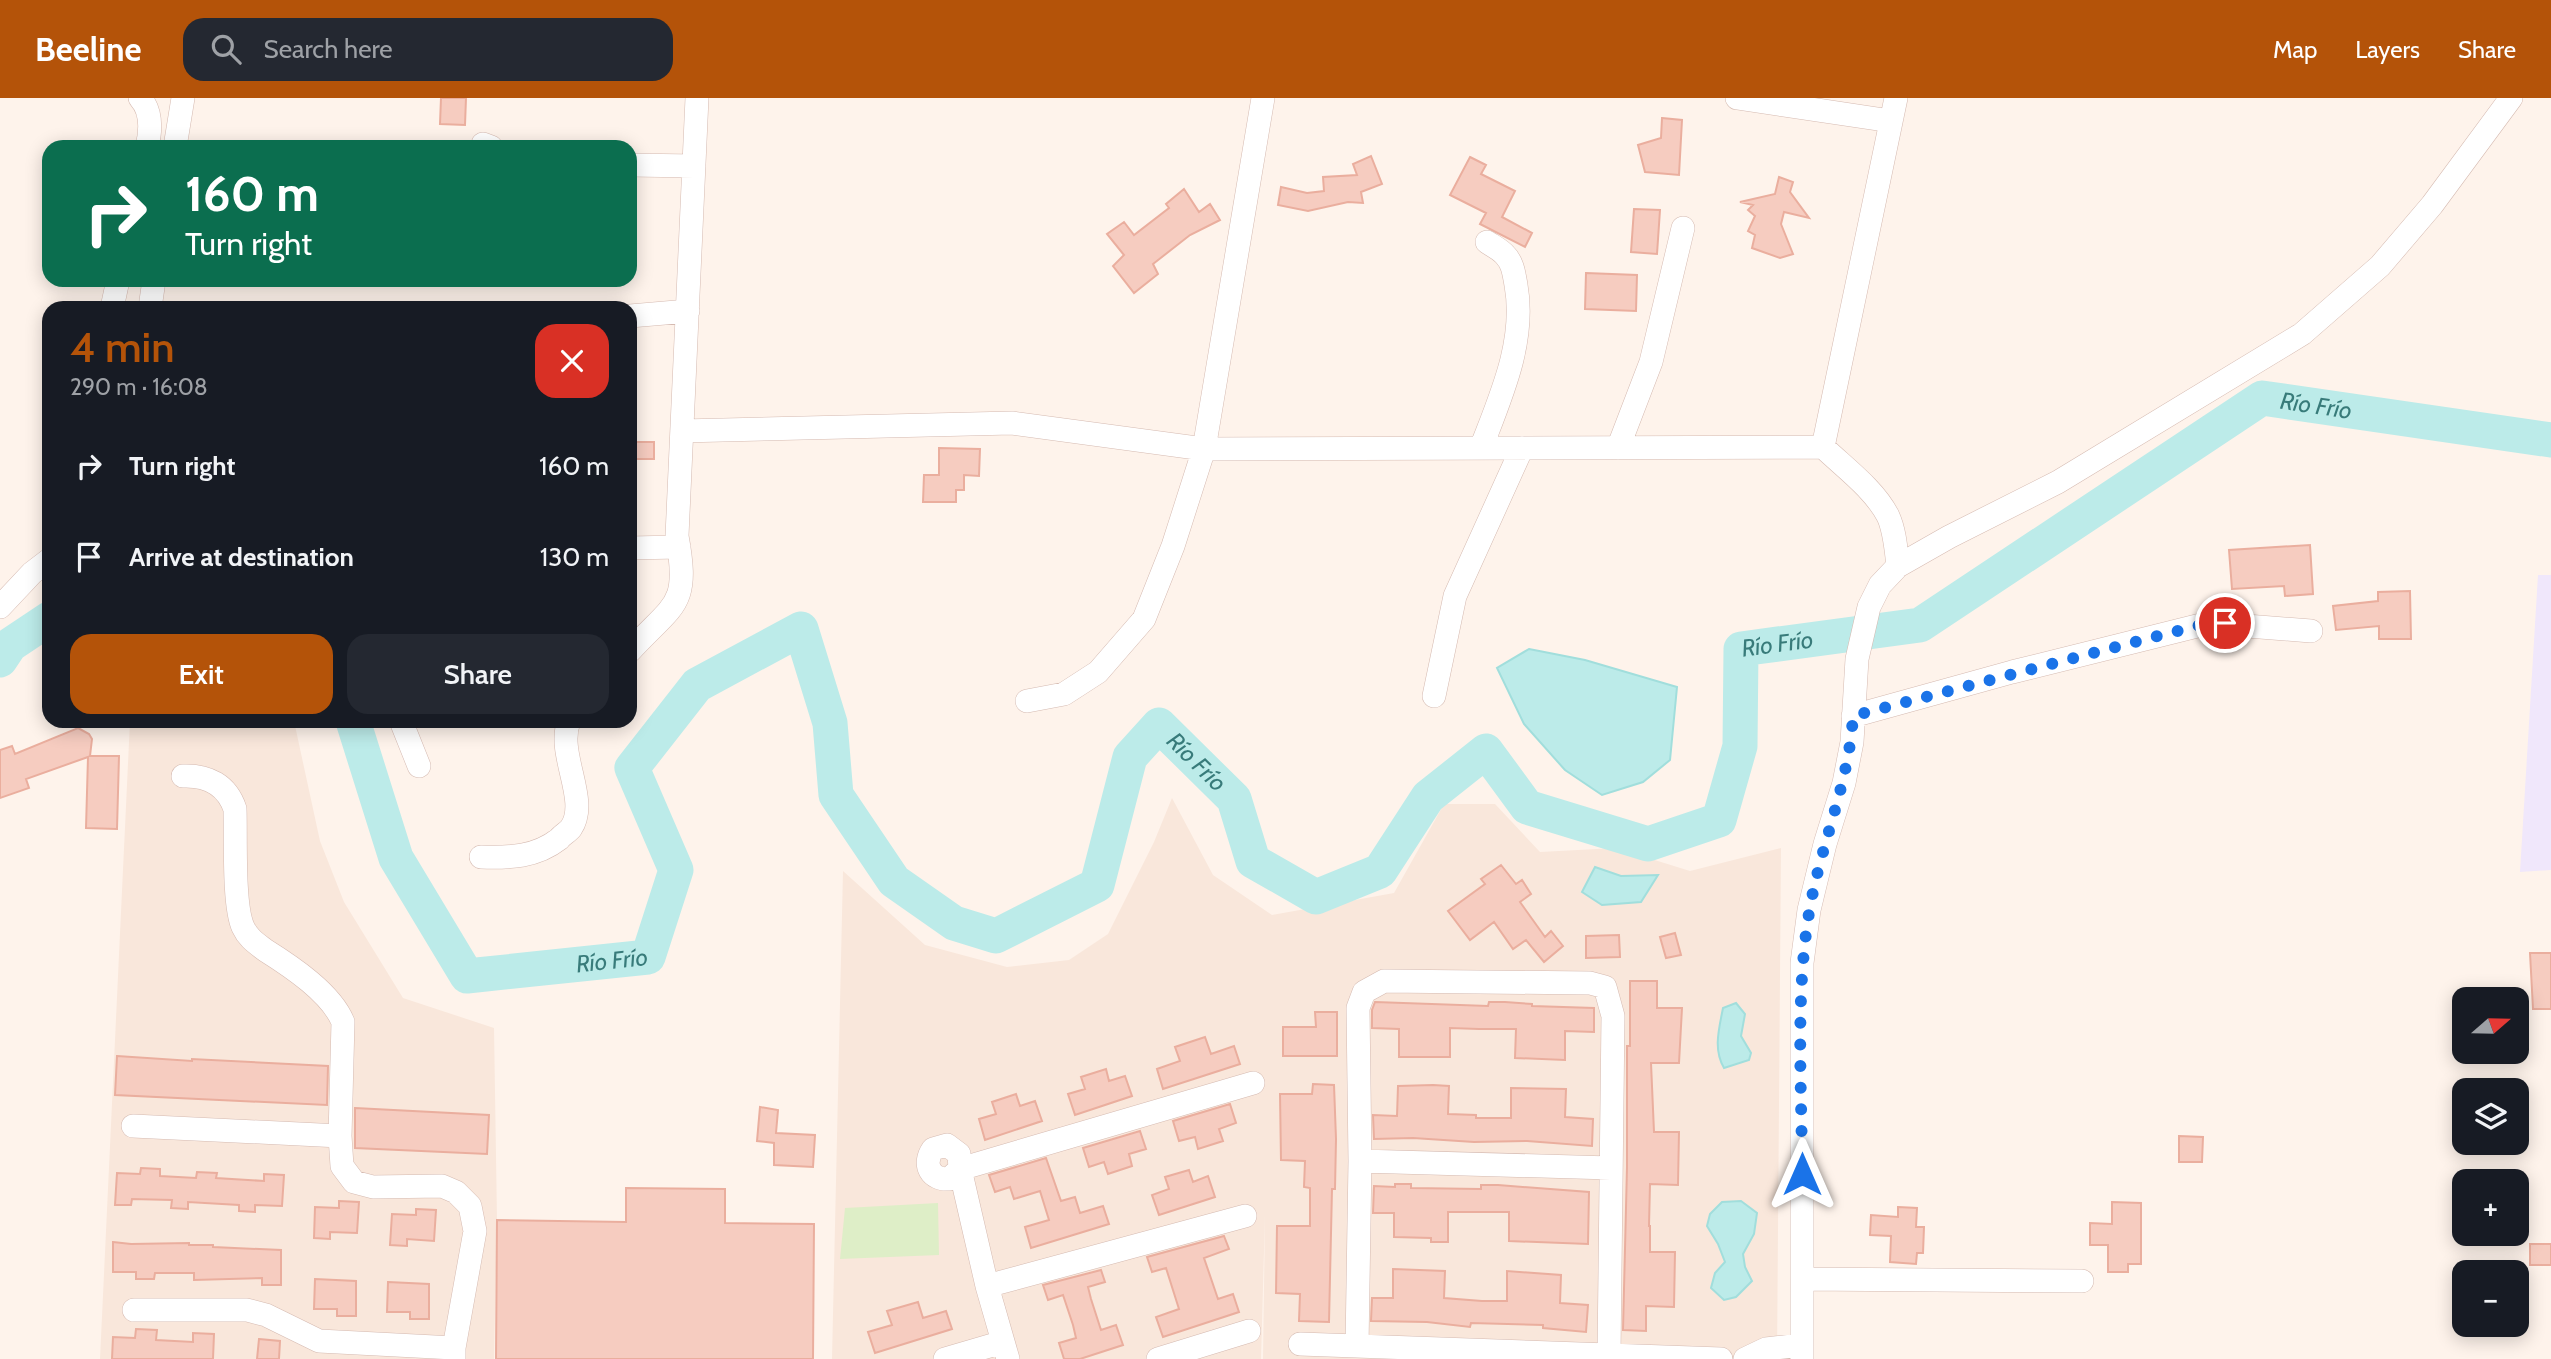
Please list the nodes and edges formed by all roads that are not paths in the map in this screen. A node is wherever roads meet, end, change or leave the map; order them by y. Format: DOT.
graph roads {
  1 [pos="140,98"];
  2 [pos="183,98"];
  3 [pos="697,98"];
  4 [pos="1262,98"];
  5 [pos="1737,98"];
  6 [pos="1896,98"];
  7 [pos="2511,98"];
  8 [pos="1891,121"];
  9 [pos="149,140"];
  10 [pos="176,140"];
  11 [pos="637,165"];
  12 [pos="694,166"];
  13 [pos="1683,228"];
  14 [pos="1487,242"];
  15 [pos="688,311"];
  16 [pos="637,315"];
  17 [pos="682,431"];
  18 [pos="1823,447"];
  19 [pos="1482,448"];
  20 [pos="1522,448"];
  21 [pos="1618,448"];
  22 [pos="1204,449"];
  23 [pos="637,538"];
  24 [pos="678,541"];
  25 [pos="637,547"];
  26 [pos="42,565"];
  27 [pos="1898,566"];
  28 [pos="0,607"];
  29 [pos="2311,631"];
  30 [pos="637,644"];
  31 [pos="1433,695"];
  32 [pos="1027,701"];
  33 [pos="1853,716"];
  34 [pos="404,728"];
  35 [pos="566,728"];
  36 [pos="419,766"];
  37 [pos="183,776"];
  38 [pos="481,857"];
  39 [pos="1254,1083"];
  40 [pos="133,1126"];
  41 [pos="340,1136"];
  42 [pos="1360,1161"];
  43 [pos="1611,1168"];
  44 [pos="1245,1216"];
  45 [pos="1802,1279"];
  46 [pos="2082,1281"];
  47 [pos="987,1286"];
  48 [pos="134,1310"];
  49 [pos="1249,1331"];
  50 [pos="1300,1344"];
  51 [pos="1357,1346"];
  52 [pos="1005,1351"];
  53 [pos="1802,1352"];
  54 [pos="454,1354"];
  55 [pos="1609,1355"];
  56 [pos="945,1359"];
  57 [pos="1158,1359"];
  58 [pos="1721,1359"];
  59 [pos="1745,1359"];
  1 -- 9 [label="street"];
  2 -- 10 [label="street"];
  3 -- 12 [label="street"];
  4 -- 22 [label="street"];
  5 -- 8 [label="street"];
  6 -- 8 [label="street"];
  7 -- 27 [label="street"];
  8 -- 18 [label="street"];
  11 -- 12 [label="street"];
  12 -- 15 [label="street"];
  13 -- 21 [label="street"];
  14 -- 19 [label="street"];
  15 -- 16 [label="street"];
  15 -- 17 [label="street"];
  17 -- 22 [label="street"];
  17 -- 24 [label="street"];
  18 -- 21 [label="street"];
  18 -- 27 [label="street"];
  19 -- 20 [label="street"];
  19 -- 22 [label="street"];
  20 -- 21 [label="street"];
  20 -- 31 [label="street"];
  22 -- 32 [label="street"];
  23 -- 24 [label="street"];
  24 -- 25 [label="street"];
  24 -- 30 [label="street"];
  26 -- 28 [label="street"];
  27 -- 33 [label="street"];
  29 -- 33 [label="street"];
  33 -- 45 [label="street"];
  34 -- 36 [label="street"];
  35 -- 38 [label="street"];
  37 -- 41 [label="street"];
  39 -- 47 [label="street"];
  40 -- 41 [label="street"];
  41 -- 54 [label="street"];
  42 -- 43 [label="street"];
  42 -- 43 [label="street"];
  42 -- 51 [label="street"];
  43 -- 55 [label="street"];
  44 -- 47 [label="street"];
  45 -- 46 [label="street"];
  45 -- 53 [label="street"];
  47 -- 52 [label="street"];
  48 -- 54 [label="street"];
  49 -- 57 [label="street"];
  50 -- 51 [label="street"];
  51 -- 55 [label="street"];
  52 -- 56 [label="street"];
  53 -- 59 [label="street"];
  55 -- 58 [label="street"];
}
